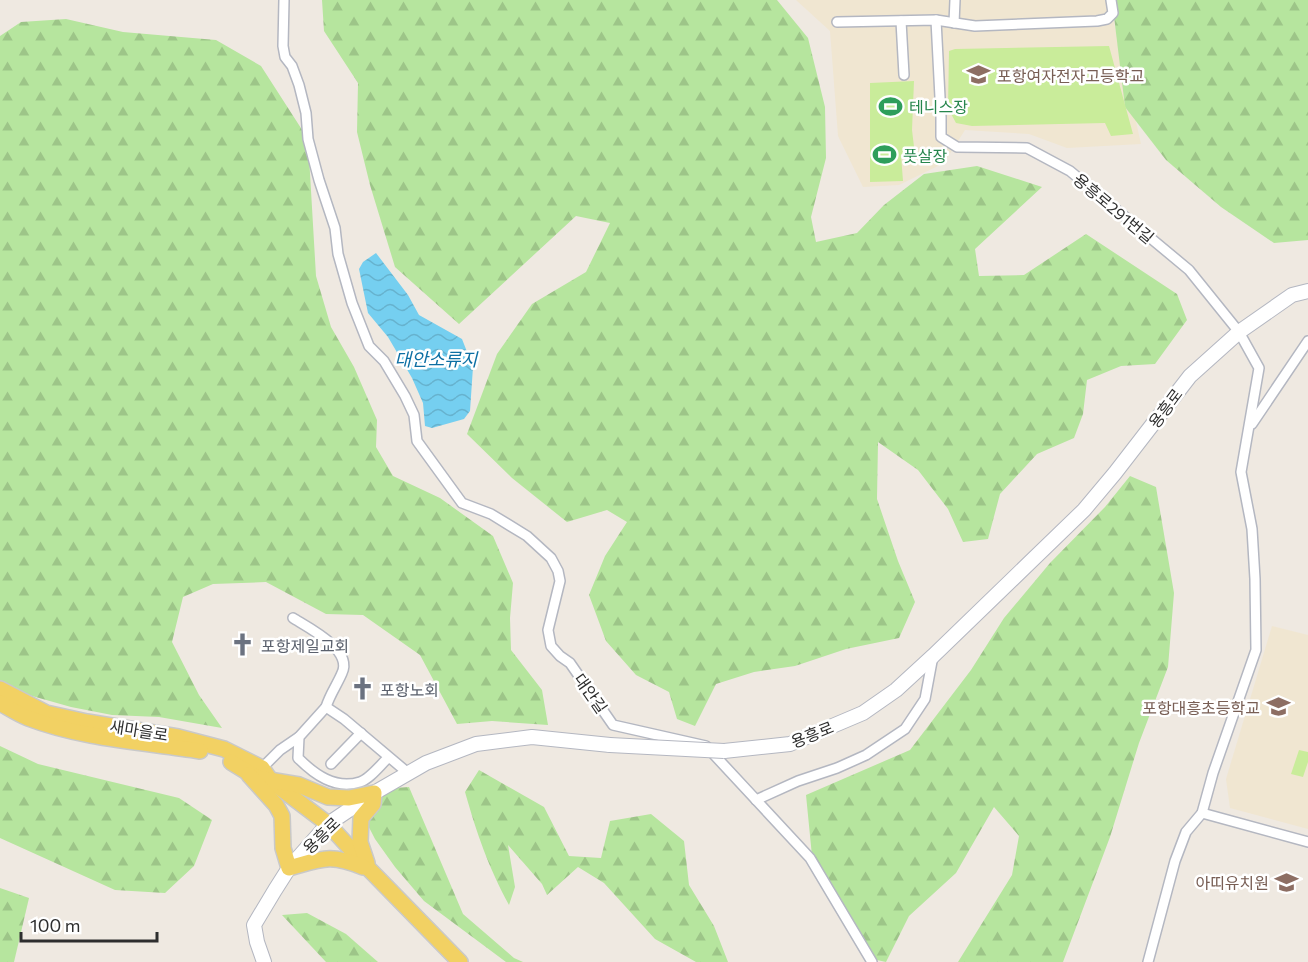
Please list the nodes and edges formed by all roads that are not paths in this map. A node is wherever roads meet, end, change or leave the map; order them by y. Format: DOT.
graph roads {
  1 [pos="284,0"];
  2 [pos="955,0"];
  3 [pos="1111,0"];
  4 [pos="936,20"];
  5 [pos="901,21"];
  6 [pos="837,22"];
  7 [pos="954,23"];
  8 [pos="904,75"];
  9 [pos="1308,291"];
  10 [pos="1239,332"];
  11 [pos="1308,341"];
  12 [pos="1249,429"];
  13 [pos="293,618"];
  14 [pos="933,656"];
  15 [pos="0,689"];
  16 [pos="0,703"];
  17 [pos="326,707"];
  18 [pos="361,733"];
  19 [pos="299,737"];
  20 [pos="388,757"];
  21 [pos="331,764"];
  22 [pos="262,768"];
  23 [pos="247,772"];
  24 [pos="408,773"];
  25 [pos="271,781"];
  26 [pos="374,793"];
  27 [pos="756,800"];
  28 [pos="1202,813"];
  29 [pos="328,824"];
  30 [pos="1308,842"];
  31 [pos="289,868"];
  32 [pos="369,869"];
  33 [pos="264,962"];
  34 [pos="460,962"];
  35 [pos="872,962"];
  36 [pos="1148,962"];
  1 -- 27 [label="street, 대안길"];
  2 -- 7 [label="street"];
  3 -- 7 [label="street"];
  4 -- 5 [label="street"];
  4 -- 7 [label="street"];
  4 -- 10 [label="street, 용흥로291번길"];
  5 -- 6 [label="street"];
  5 -- 8 [label="street"];
  9 -- 10 [label="main road, 용흥로"];
  10 -- 12 [label="street, 용흥로291번길"];
  10 -- 14 [label="main road, 용흥로"];
  11 -- 12 [label="street"];
  12 -- 28 [label="street, 용흥로291번길"];
  13 -- 17 [label="street"];
  14 -- 24 [label="main road, 용흥로, bridge"];
  14 -- 27 [label="street"];
  15 -- 22 [label="main road, 새마을로"];
  16 -- 23 [label="main road, 새마을로"];
  17 -- 18 [label="street"];
  17 -- 19 [label="street"];
  18 -- 20 [label="street"];
  18 -- 21 [label="street"];
  19 -- 20 [label="street"];
  19 -- 22 [label="street"];
  20 -- 24 [label="street"];
  22 -- 25 [label="main road, 새마을로"];
  23 -- 25 [label="main road, 새마을로"];
  23 -- 31 [label="main road"];
  24 -- 26 [label="main road, 용흥로"];
  25 -- 26 [label="main road"];
  25 -- 29 [label="main road, 새마을로"];
  26 -- 29 [label="main road, 용흥로"];
  26 -- 32 [label="main road"];
  27 -- 35 [label="street, 대안길"];
  28 -- 30 [label="street"];
  28 -- 36 [label="street"];
  29 -- 31 [label="main road, 용흥로"];
  29 -- 32 [label="main road, 새마을로"];
  31 -- 32 [label="main road"];
  31 -- 33 [label="main road, 용흥로"];
  32 -- 34 [label="main road, 새마을로"];
}
